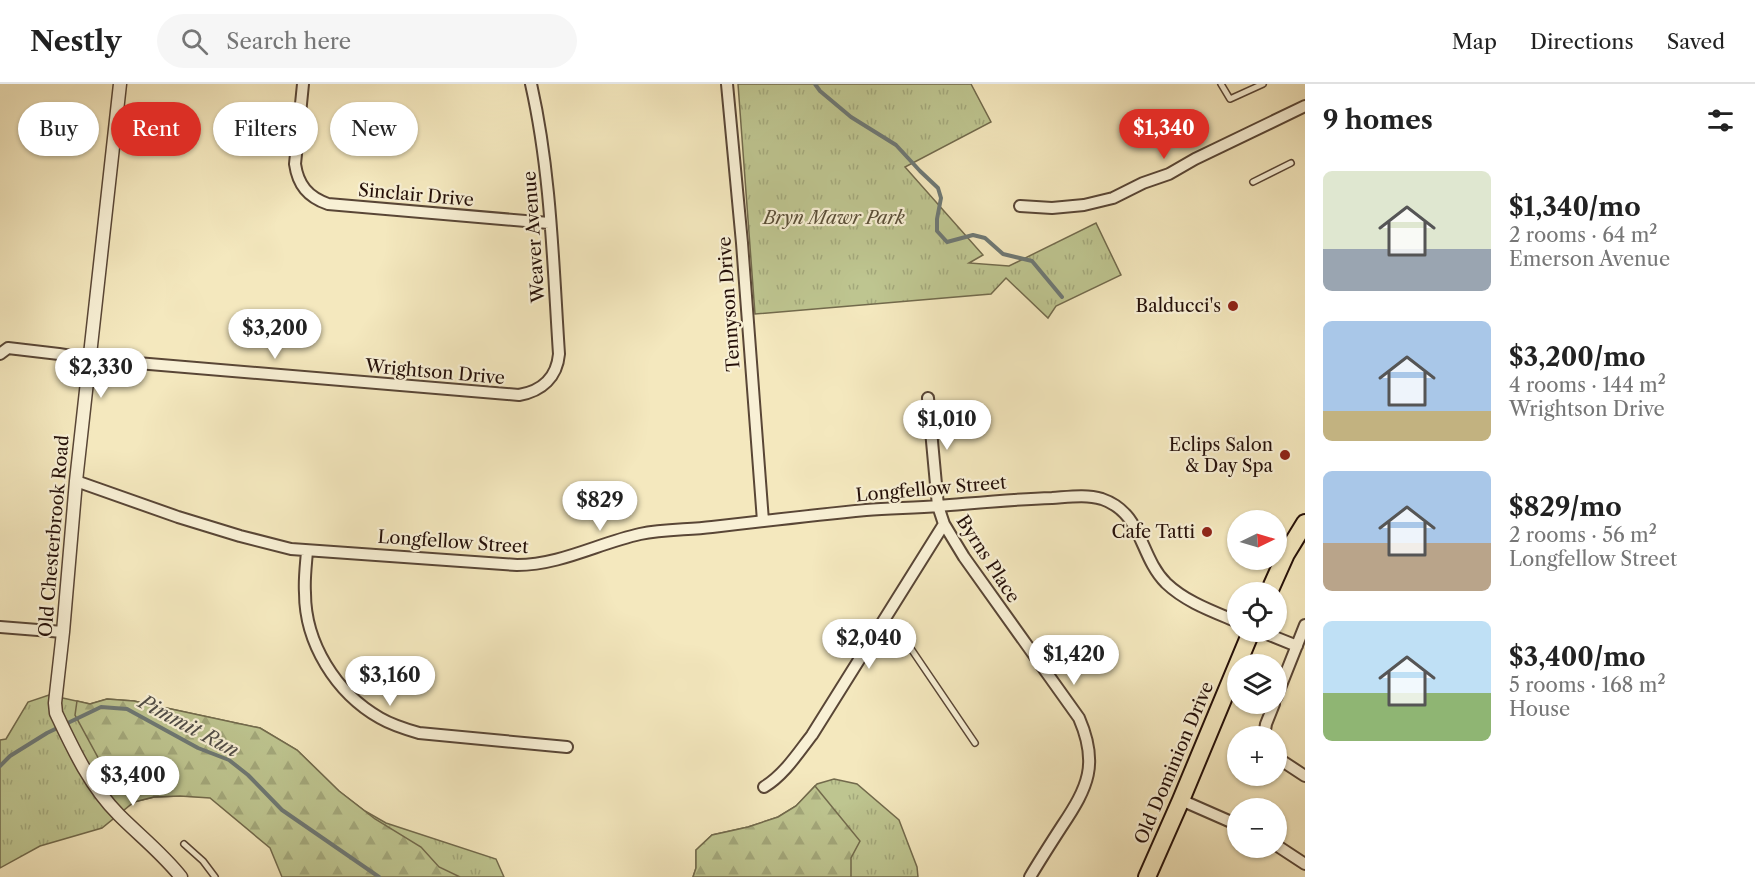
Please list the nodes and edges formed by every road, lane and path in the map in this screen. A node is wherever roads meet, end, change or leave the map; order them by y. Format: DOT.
graph roads {
  1 [pos="120,84"];
  2 [pos="303,84"];
  3 [pos="531,84"];
  4 [pos="727,84"];
  5 [pos="1221,84"];
  6 [pos="1263,84"];
  7 [pos="1305,106"];
  8 [pos="1291,163"];
  9 [pos="1253,182"];
  10 [pos="1020,206"];
  11 [pos="549,223"];
  12 [pos="3,349"];
  13 [pos="559,354"];
  14 [pos="90,359"];
  15 [pos="928,398"];
  16 [pos="76,481"];
  17 [pos="938,506"];
  18 [pos="763,521"];
  19 [pos="1305,523"];
  20 [pos="944,524"];
  21 [pos="307,551"];
  22 [pos="1273,582"];
  23 [pos="1227,617"];
  24 [pos="885,618"];
  25 [pos="1305,625"];
  26 [pos="0,627"];
  27 [pos="63,632"];
  28 [pos="1247,642"];
  29 [pos="1287,642"];
  30 [pos="1297,646"];
  31 [pos="1287,671"];
  32 [pos="975,743"];
  33 [pos="567,747"];
  34 [pos="1287,765"];
  35 [pos="1305,777"];
  36 [pos="764,787"];
  37 [pos="1181,800"];
  38 [pos="1227,820"];
  39 [pos="184,844"];
  40 [pos="1287,852"];
  41 [pos="1305,864"];
  42 [pos="181,877"];
  43 [pos="215,877"];
  44 [pos="1029,877"];
  45 [pos="1147,877"];
  1 -- 14 [label="street, Old Chesterbrook Road"];
  2 -- 11 [label="street, Sinclair Drive"];
  3 -- 11 [label="street, Weaver Avenue"];
  4 -- 18 [label="street, Tennyson Drive"];
  5 -- 6 [label="lane"];
  7 -- 10 [label="street"];
  8 -- 9 [label="lane"];
  11 -- 13 [label="street, Weaver Avenue"];
  12 -- 14 [label="street, Wrightson Drive"];
  13 -- 14 [label="street, Wrightson Drive"];
  14 -- 16 [label="street, Old Chesterbrook Road"];
  15 -- 17 [label="street, Byrns Place"];
  16 -- 21 [label="street, Longfellow Street"];
  16 -- 27 [label="street, Old Chesterbrook Road"];
  17 -- 18 [label="street, Longfellow Street"];
  17 -- 20 [label="street, Byrns Place"];
  17 -- 23 [label="street, Longfellow Street"];
  18 -- 21 [label="street, Longfellow Street"];
  19 -- 22 [label="main road"];
  20 -- 24 [label="street"];
  20 -- 44 [label="street, Byrns Place"];
  21 -- 33 [label="street"];
  24 -- 32 [label="lane"];
  24 -- 36 [label="street"];
  25 -- 30 [label="street"];
  26 -- 27 [label="street"];
  27 -- 42 [label="street, Old Chesterbrook Road"];
  28 -- 37 [label="main road, Old Dominion Drive"];
  29 -- 30 [label="street"];
  30 -- 31 [label="street"];
  34 -- 35 [label="street"];
  37 -- 38 [label="street"];
  37 -- 45 [label="main road, Old Dominion Drive"];
  39 -- 43 [label="lane"];
  40 -- 41 [label="street"];
}
